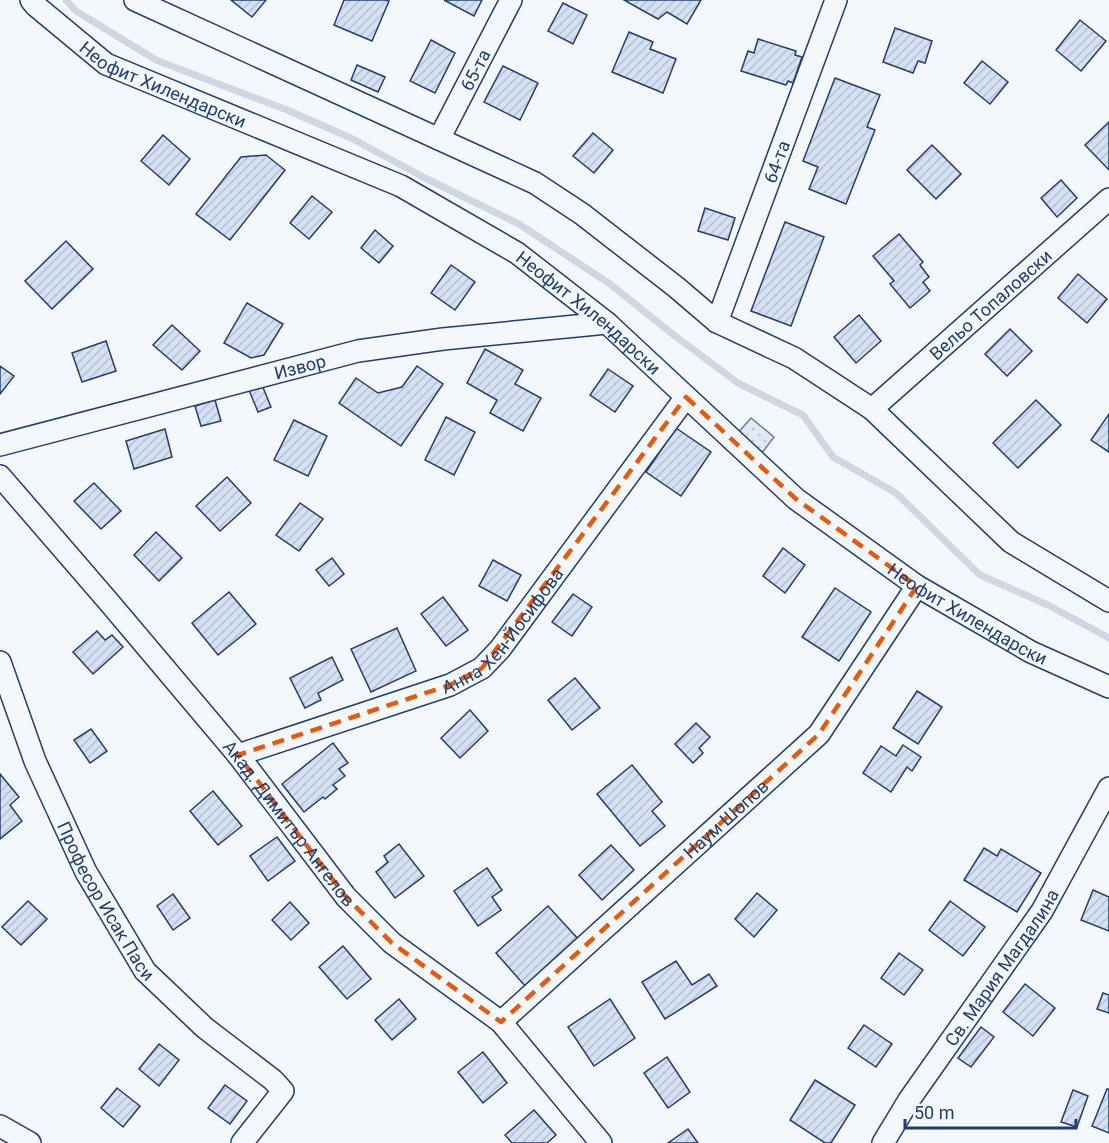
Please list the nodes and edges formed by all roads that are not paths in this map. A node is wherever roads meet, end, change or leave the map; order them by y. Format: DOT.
graph roads {
  1 [pos="31,0"];
  2 [pos="135,0"];
  3 [pos="511,0"];
  4 [pos="836,0"];
  5 [pos="439,139"];
  6 [pos="1109,199"];
  7 [pos="717,322"];
  8 [pos="607,323"];
  9 [pos="686,397"];
  10 [pos="872,409"];
  11 [pos="0,445"];
  12 [pos="0,476"];
  13 [pos="917,586"];
  14 [pos="1109,601"];
  15 [pos="0,662"];
  16 [pos="1109,687"];
  17 [pos="238,755"];
  18 [pos="1109,788"];
  19 [pos="501,1022"];
  20 [pos="0,1126"];
  21 [pos="30,1143"];
  22 [pos="242,1143"];
  23 [pos="601,1143"];
  24 [pos="883,1143"];
  1 -- 8 [label="street, Неофит Хилендарски"];
  2 -- 5 [label="street"];
  3 -- 5 [label="street, 65-та"];
  4 -- 7 [label="street, 64-та"];
  5 -- 7 [label="street"];
  6 -- 10 [label="street, Вельо Топаловски"];
  7 -- 10 [label="street"];
  8 -- 9 [label="street, Неофит Хилендарски"];
  8 -- 11 [label="street, Извор"];
  9 -- 13 [label="street, Неофит Хилендарски"];
  9 -- 17 [label="street, Анна Хен-Йосифова"];
  10 -- 14 [label="street"];
  12 -- 17 [label="street, Акад. Димитър Ангелов"];
  13 -- 16 [label="street, Неофит Хилендарски"];
  13 -- 19 [label="street, Наум Шопов"];
  15 -- 22 [label="street, Професор Исак Паси"];
  17 -- 19 [label="street, Акад. Димитър Ангелов"];
  18 -- 24 [label="street, Св. Мария Магдалина"];
  19 -- 23 [label="street, Акад. Димитър Ангелов"];
  20 -- 21 [label="street"];
}
